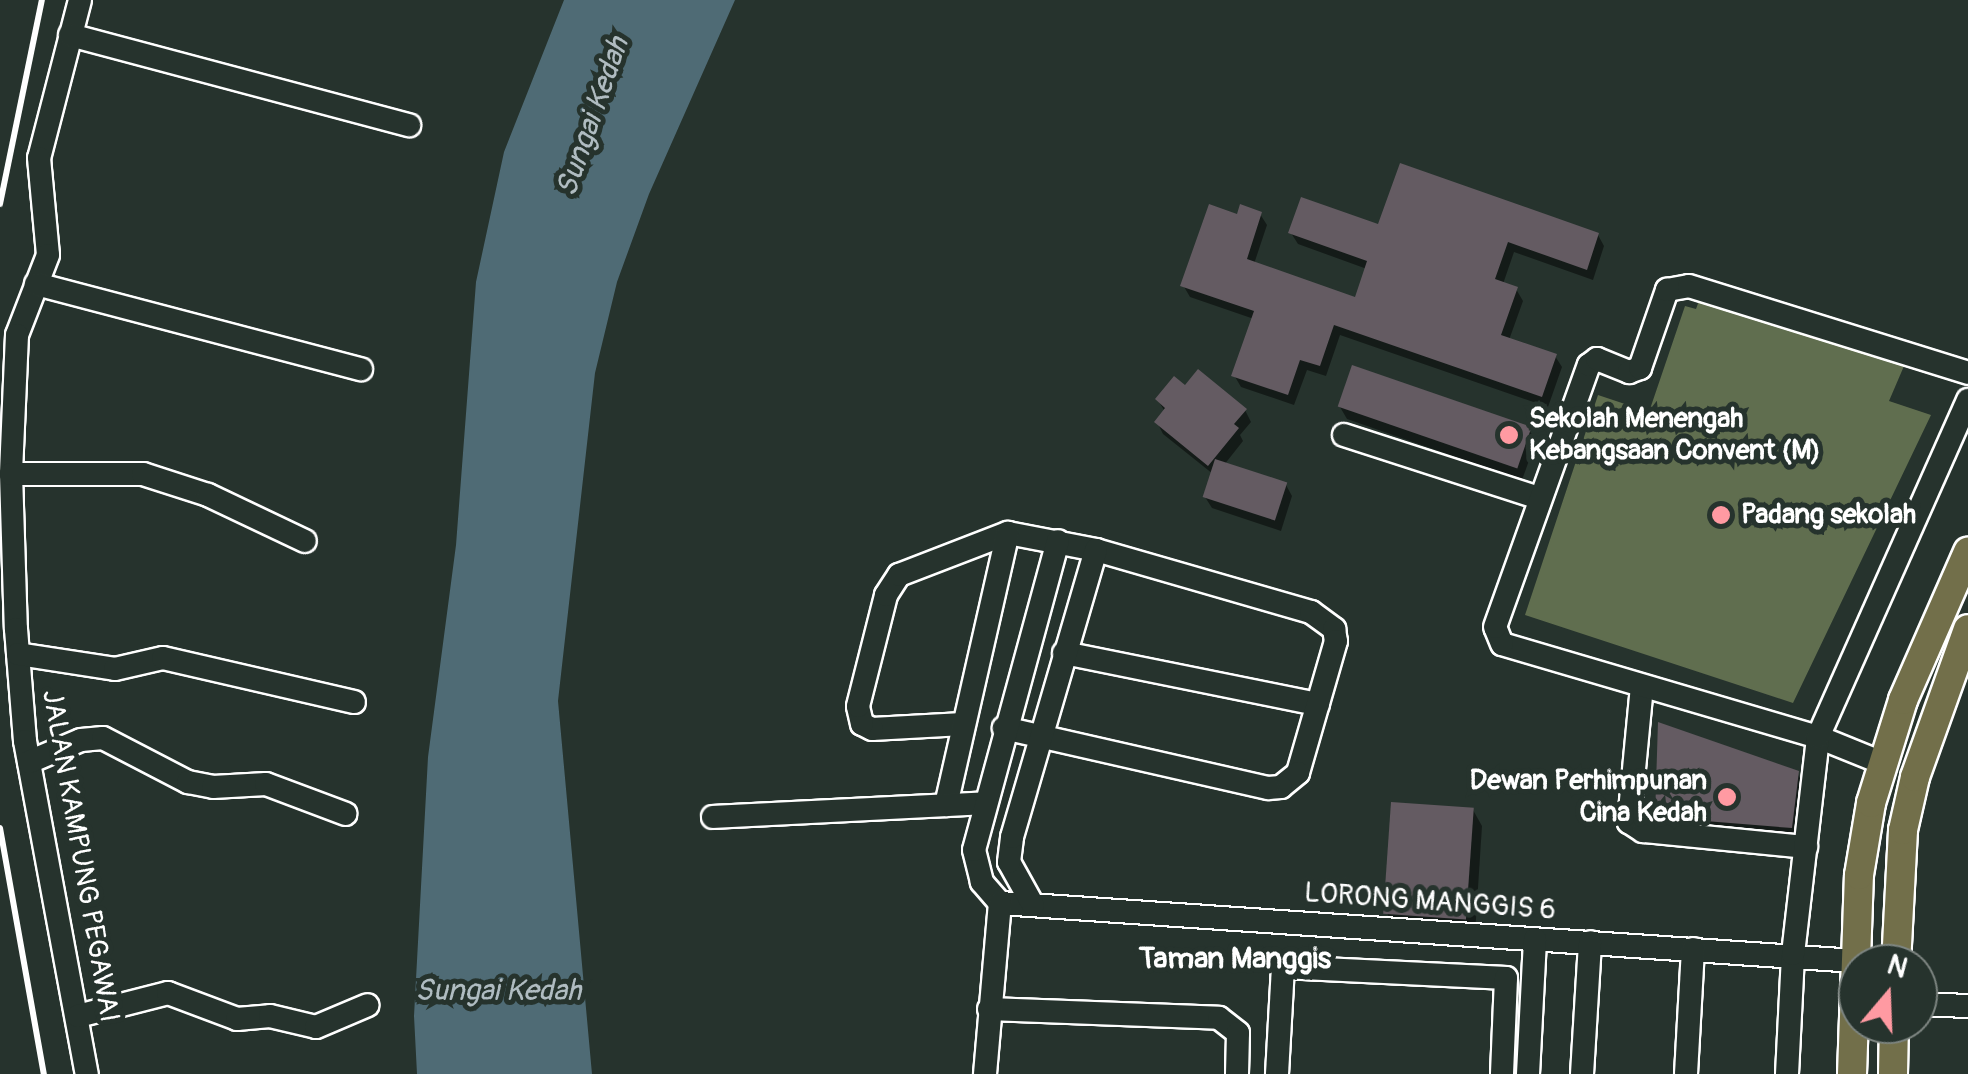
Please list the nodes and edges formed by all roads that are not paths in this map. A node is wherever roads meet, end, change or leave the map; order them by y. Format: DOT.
graph roads {
  1 [pos="80,0"];
  2 [pos="70,35"];
  3 [pos="409,125"];
  4 [pos="36,284"];
  5 [pos="361,369"];
  6 [pos="1968,374"];
  7 [pos="1968,400"];
  8 [pos="1344,436"];
  9 [pos="11,474"];
  10 [pos="1539,498"];
  11 [pos="1008,533"];
  12 [pos="306,540"];
  13 [pos="1058,541"];
  14 [pos="1096,550"];
  15 [pos="1968,552"];
  16 [pos="1968,629"];
  17 [pos="1064,653"];
  18 [pos="18,654"];
  19 [pos="1642,686"];
  20 [pos="354,702"];
  21 [pos="1318,704"];
  22 [pos="963,724"];
  23 [pos="1004,728"];
  24 [pos="1818,737"];
  25 [pos="1040,738"];
  26 [pos="29,762"];
  27 [pos="1880,762"];
  28 [pos="986,802"];
  29 [pos="946,804"];
  30 [pos="346,814"];
  31 [pos="713,817"];
  32 [pos="1806,847"];
  33 [pos="1000,903"];
  34 [pos="1034,904"];
  35 [pos="1536,939"];
  36 [pos="1590,942"];
  37 [pos="1857,944"];
  38 [pos="1897,944"];
  39 [pos="1693,949"];
  40 [pos="1794,954"];
  41 [pos="1838,958"];
  42 [pos="368,1005"];
  43 [pos="1938,1005"];
  44 [pos="1968,1006"];
  45 [pos="989,1009"];
  46 [pos="78,1016"];
  47 [pos="1853,1044"];
  48 [pos="1894,1044"];
  49 [pos="87,1074"];
  50 [pos="985,1074"];
  51 [pos="1236,1074"];
  52 [pos="1277,1074"];
  53 [pos="1502,1074"];
  54 [pos="1528,1074"];
  55 [pos="1582,1074"];
  56 [pos="1686,1074"];
  57 [pos="1786,1074"];
  58 [pos="1852,1074"];
  59 [pos="1893,1074"];
  1 -- 2 [label="street, JALAN KAMPUNG PEGAWAI"];
  2 -- 3 [label="street"];
  2 -- 4 [label="street, JALAN KAMPUNG PEGAWAI"];
  4 -- 5 [label="street"];
  4 -- 9 [label="street, JALAN KAMPUNG PEGAWAI"];
  6 -- 10 [label="street"];
  7 -- 24 [label="street"];
  8 -- 10 [label="street"];
  9 -- 12 [label="street"];
  9 -- 18 [label="street, JALAN KAMPUNG PEGAWAI"];
  10 -- 19 [label="street"];
  11 -- 13 [label="street"];
  11 -- 22 [label="street"];
  11 -- 22 [label="street"];
  13 -- 14 [label="street"];
  13 -- 23 [label="street"];
  14 -- 17 [label="street"];
  14 -- 21 [label="street"];
  15 -- 27 [label="main road"];
  16 -- 38 [label="main road"];
  17 -- 21 [label="street"];
  17 -- 25 [label="street"];
  18 -- 20 [label="street"];
  18 -- 26 [label="street, JALAN KAMPUNG PEGAWAI"];
  19 -- 24 [label="street"];
  19 -- 32 [label="street"];
  21 -- 25 [label="street"];
  22 -- 29 [label="street"];
  23 -- 25 [label="street"];
  23 -- 28 [label="street"];
  24 -- 27 [label="street"];
  24 -- 32 [label="street"];
  25 -- 34 [label="street"];
  26 -- 30 [label="street"];
  26 -- 46 [label="street, JALAN KAMPUNG PEGAWAI"];
  27 -- 37 [label="main road"];
  28 -- 29 [label="street"];
  28 -- 33 [label="street"];
  29 -- 31 [label="street"];
  32 -- 40 [label="street"];
  33 -- 34 [label="street, LORONG MANGGIS 6"];
  33 -- 45 [label="street"];
  34 -- 35 [label="street, LORONG MANGGIS 6"];
  35 -- 36 [label="street, LORONG MANGGIS 6"];
  35 -- 54 [label="street"];
  36 -- 39 [label="street, LORONG MANGGIS 6"];
  36 -- 55 [label="street"];
  39 -- 40 [label="street, LORONG MANGGIS 6"];
  39 -- 56 [label="street"];
  40 -- 41 [label="street, LORONG MANGGIS 6"];
  40 -- 57 [label="street"];
  42 -- 46 [label="street"];
  43 -- 44 [label="street"];
  45 -- 50 [label="street"];
  45 -- 51 [label="street"];
  46 -- 49 [label="street, JALAN KAMPUNG PEGAWAI"];
  47 -- 58 [label="main road"];
  48 -- 59 [label="main road"];
  52 -- 53 [label="street"];
}
